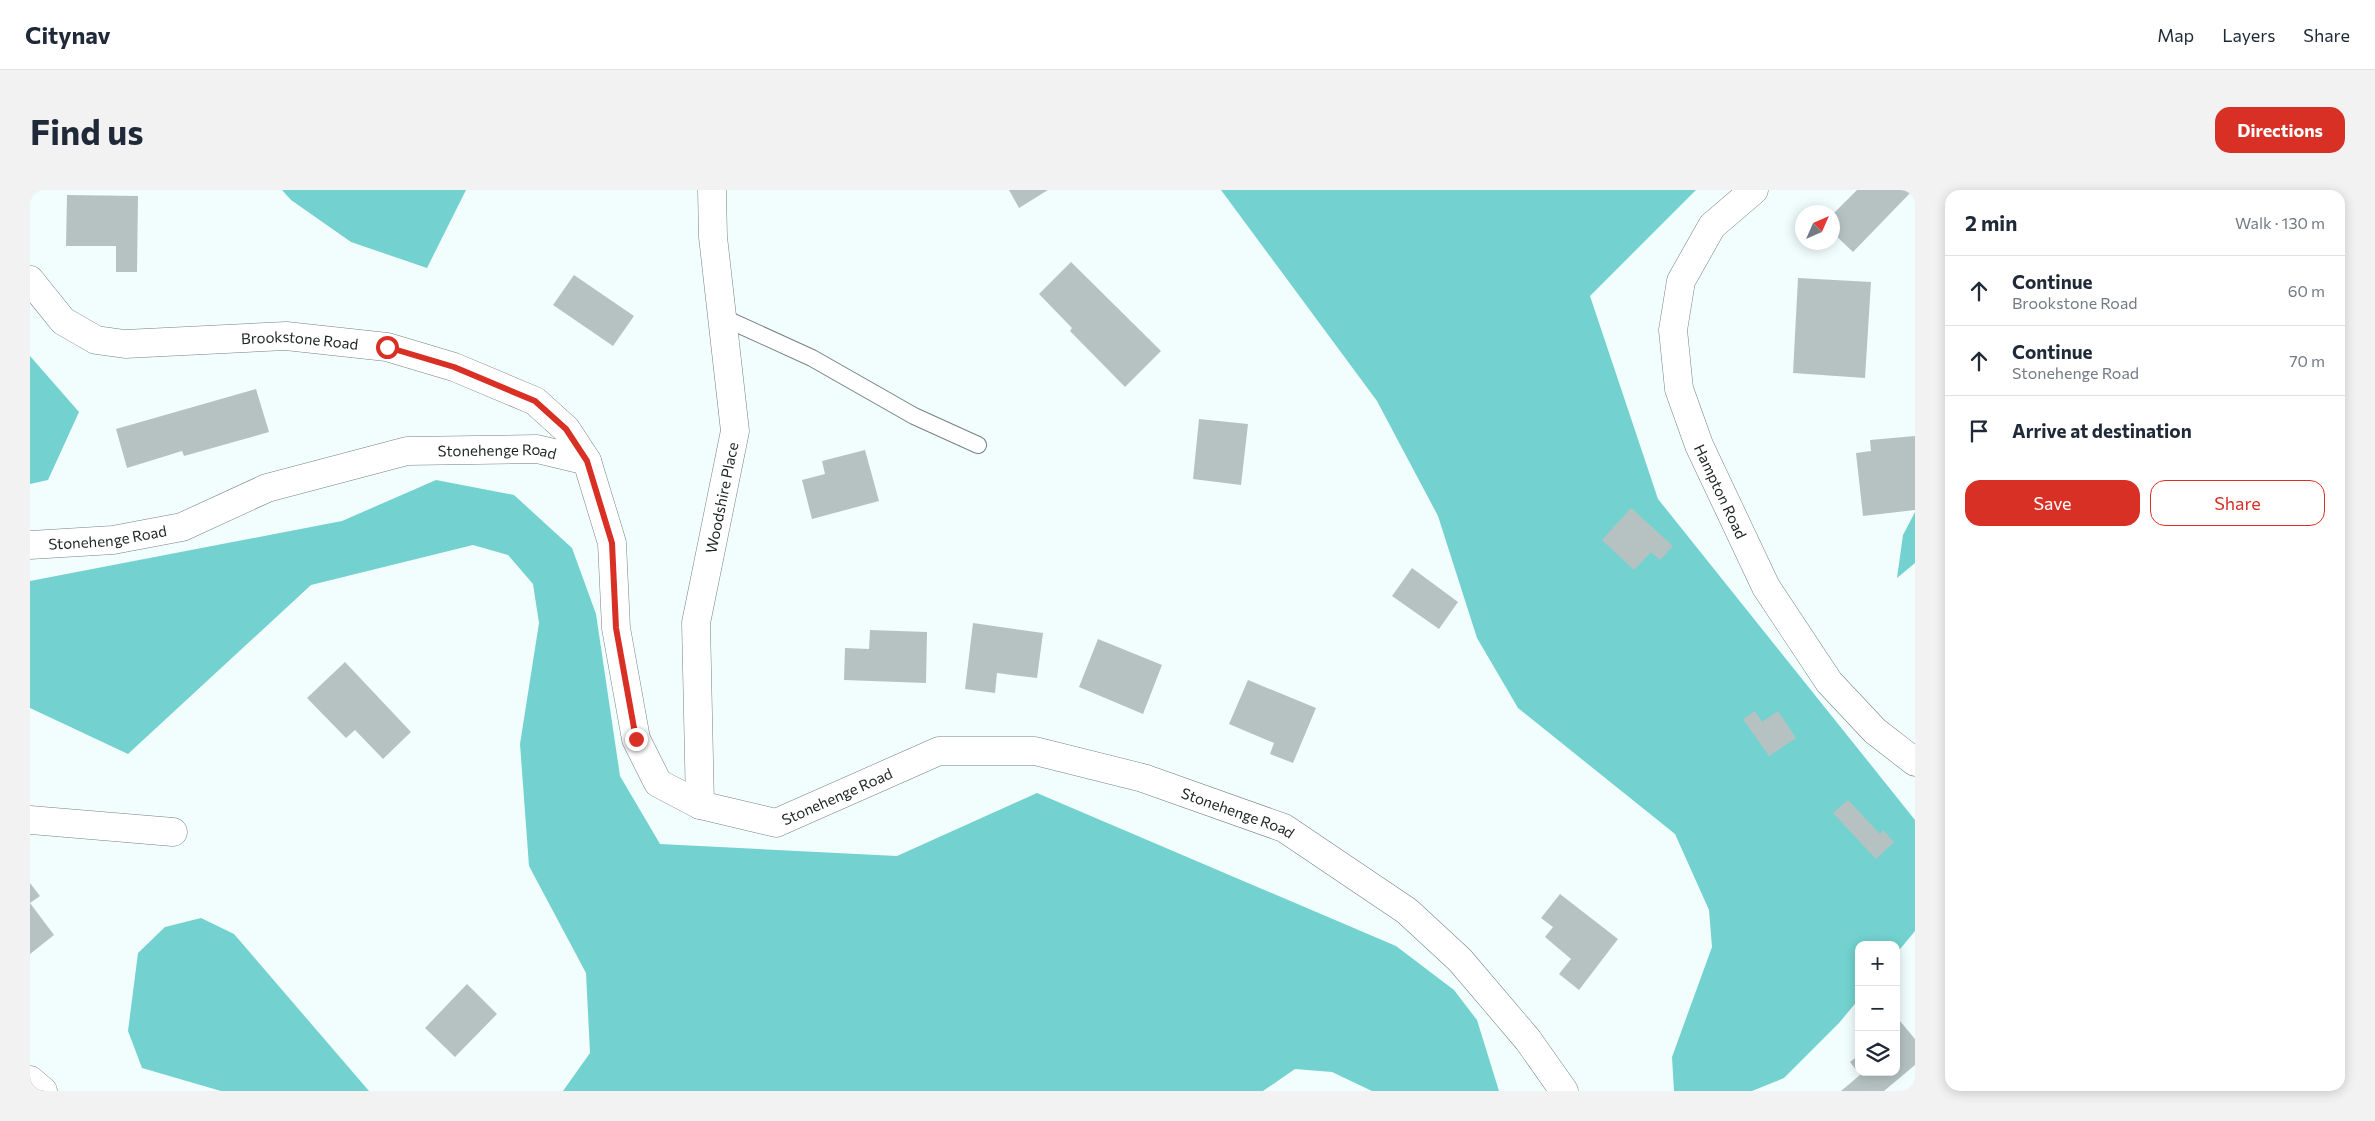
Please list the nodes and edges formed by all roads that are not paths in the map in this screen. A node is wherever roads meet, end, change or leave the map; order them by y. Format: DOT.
graph roads {
  1 [pos="712,190"];
  2 [pos="1754,190"];
  3 [pos="30,280"];
  4 [pos="722,317"];
  5 [pos="978,445"];
  6 [pos="587,461"];
  7 [pos="30,545"];
  8 [pos="1915,762"];
  9 [pos="700,805"];
  10 [pos="30,820"];
  11 [pos="173,832"];
  12 [pos="30,1080"];
  13 [pos="44,1091"];
  14 [pos="1564,1091"];
  1 -- 4 [label="street, Woodshire Place"];
  2 -- 8 [label="street, Hampton Road"];
  3 -- 6 [label="street, Brookstone Road"];
  4 -- 5 [label="lane"];
  4 -- 9 [label="street, Woodshire Place"];
  6 -- 7 [label="street, Stonehenge Road"];
  6 -- 9 [label="street, Stonehenge Road"];
  9 -- 14 [label="street, Stonehenge Road"];
  10 -- 11 [label="street"];
  12 -- 13 [label="street"];
}
